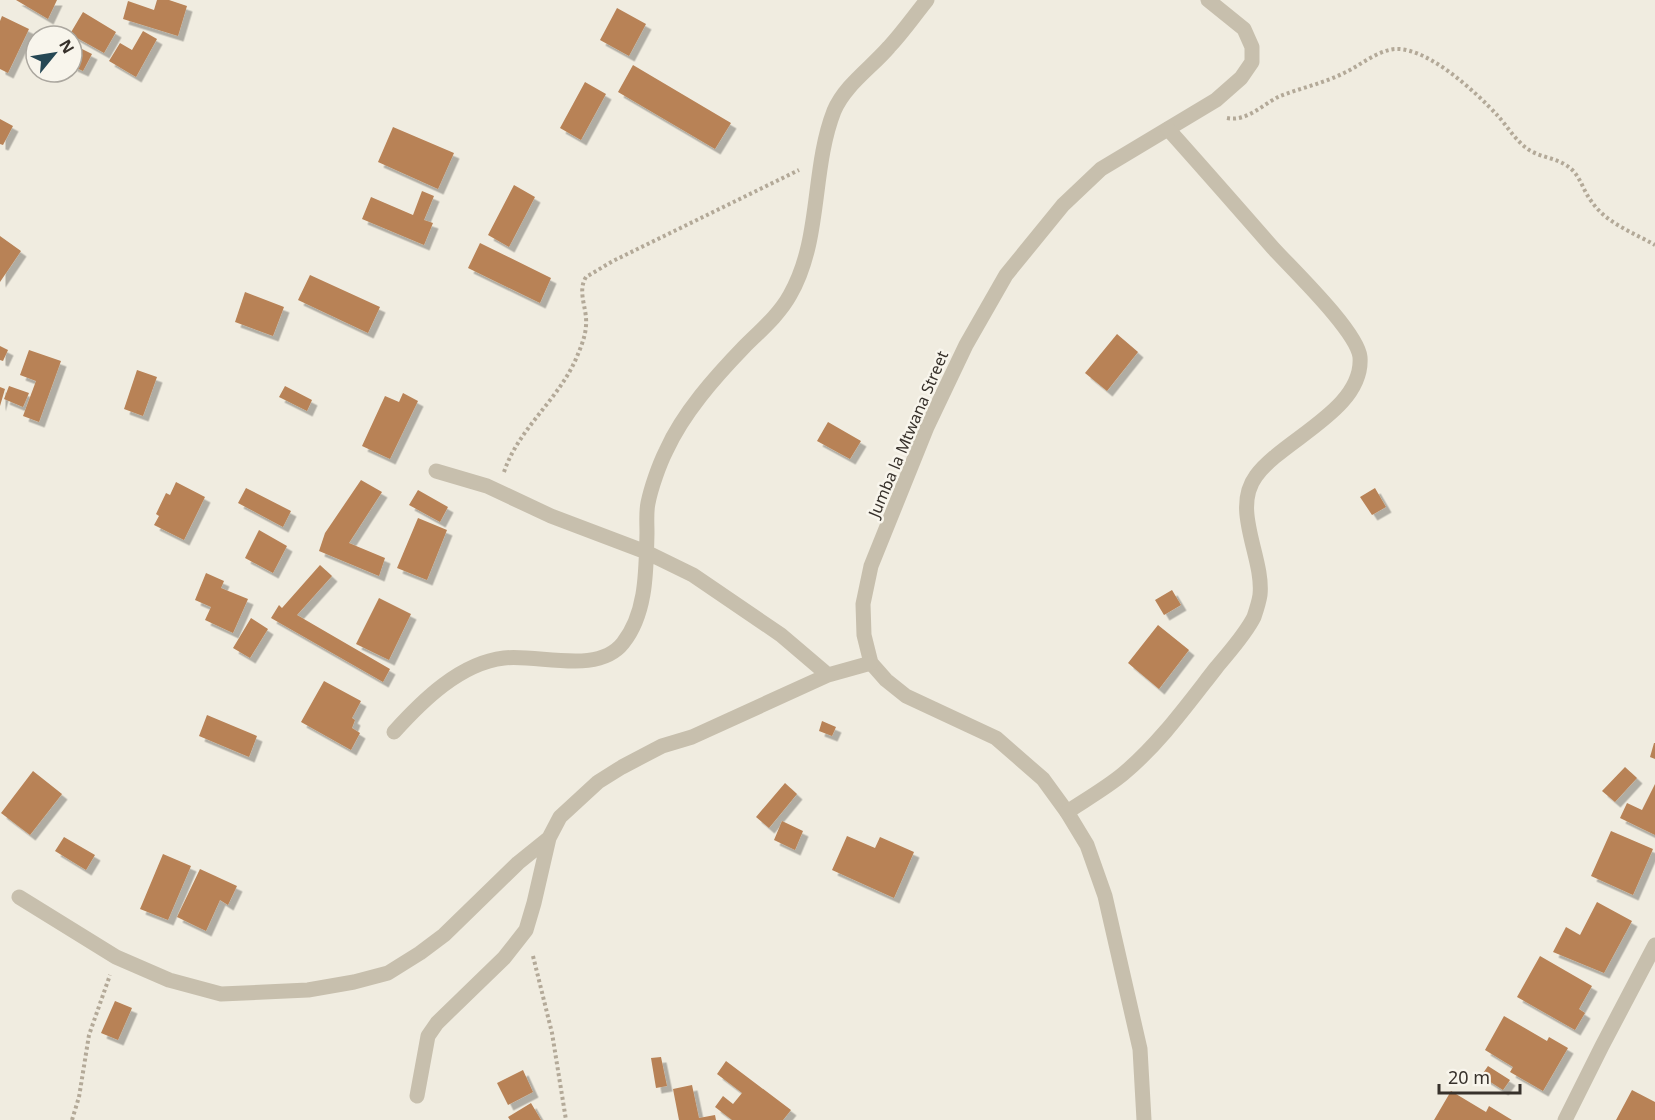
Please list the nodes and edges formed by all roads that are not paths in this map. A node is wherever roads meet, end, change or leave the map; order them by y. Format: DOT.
graph roads {
  1 [pos="927,0"];
  2 [pos="1208,0"];
  3 [pos="1168,129"];
  4 [pos="436,471"];
  5 [pos="646,552"];
  6 [pos="871,663"];
  7 [pos="828,675"];
  8 [pos="394,732"];
  9 [pos="1067,812"];
  10 [pos="549,838"];
  11 [pos="19,897"];
  12 [pos="1655,945"];
  13 [pos="417,1096"];
  14 [pos="1144,1120"];
  15 [pos="1565,1120"];
  1 -- 5 [label="street"];
  2 -- 3 [label="street, Jumba la Mtwana Street"];
  3 -- 6 [label="street, Jumba la Mtwana Street"];
  3 -- 9 [label="street"];
  4 -- 5 [label="street"];
  5 -- 7 [label="street"];
  5 -- 8 [label="street"];
  6 -- 7 [label="street"];
  6 -- 9 [label="street"];
  7 -- 10 [label="street"];
  9 -- 14 [label="street"];
  10 -- 11 [label="street"];
  10 -- 13 [label="street"];
  12 -- 15 [label="street"];
}
